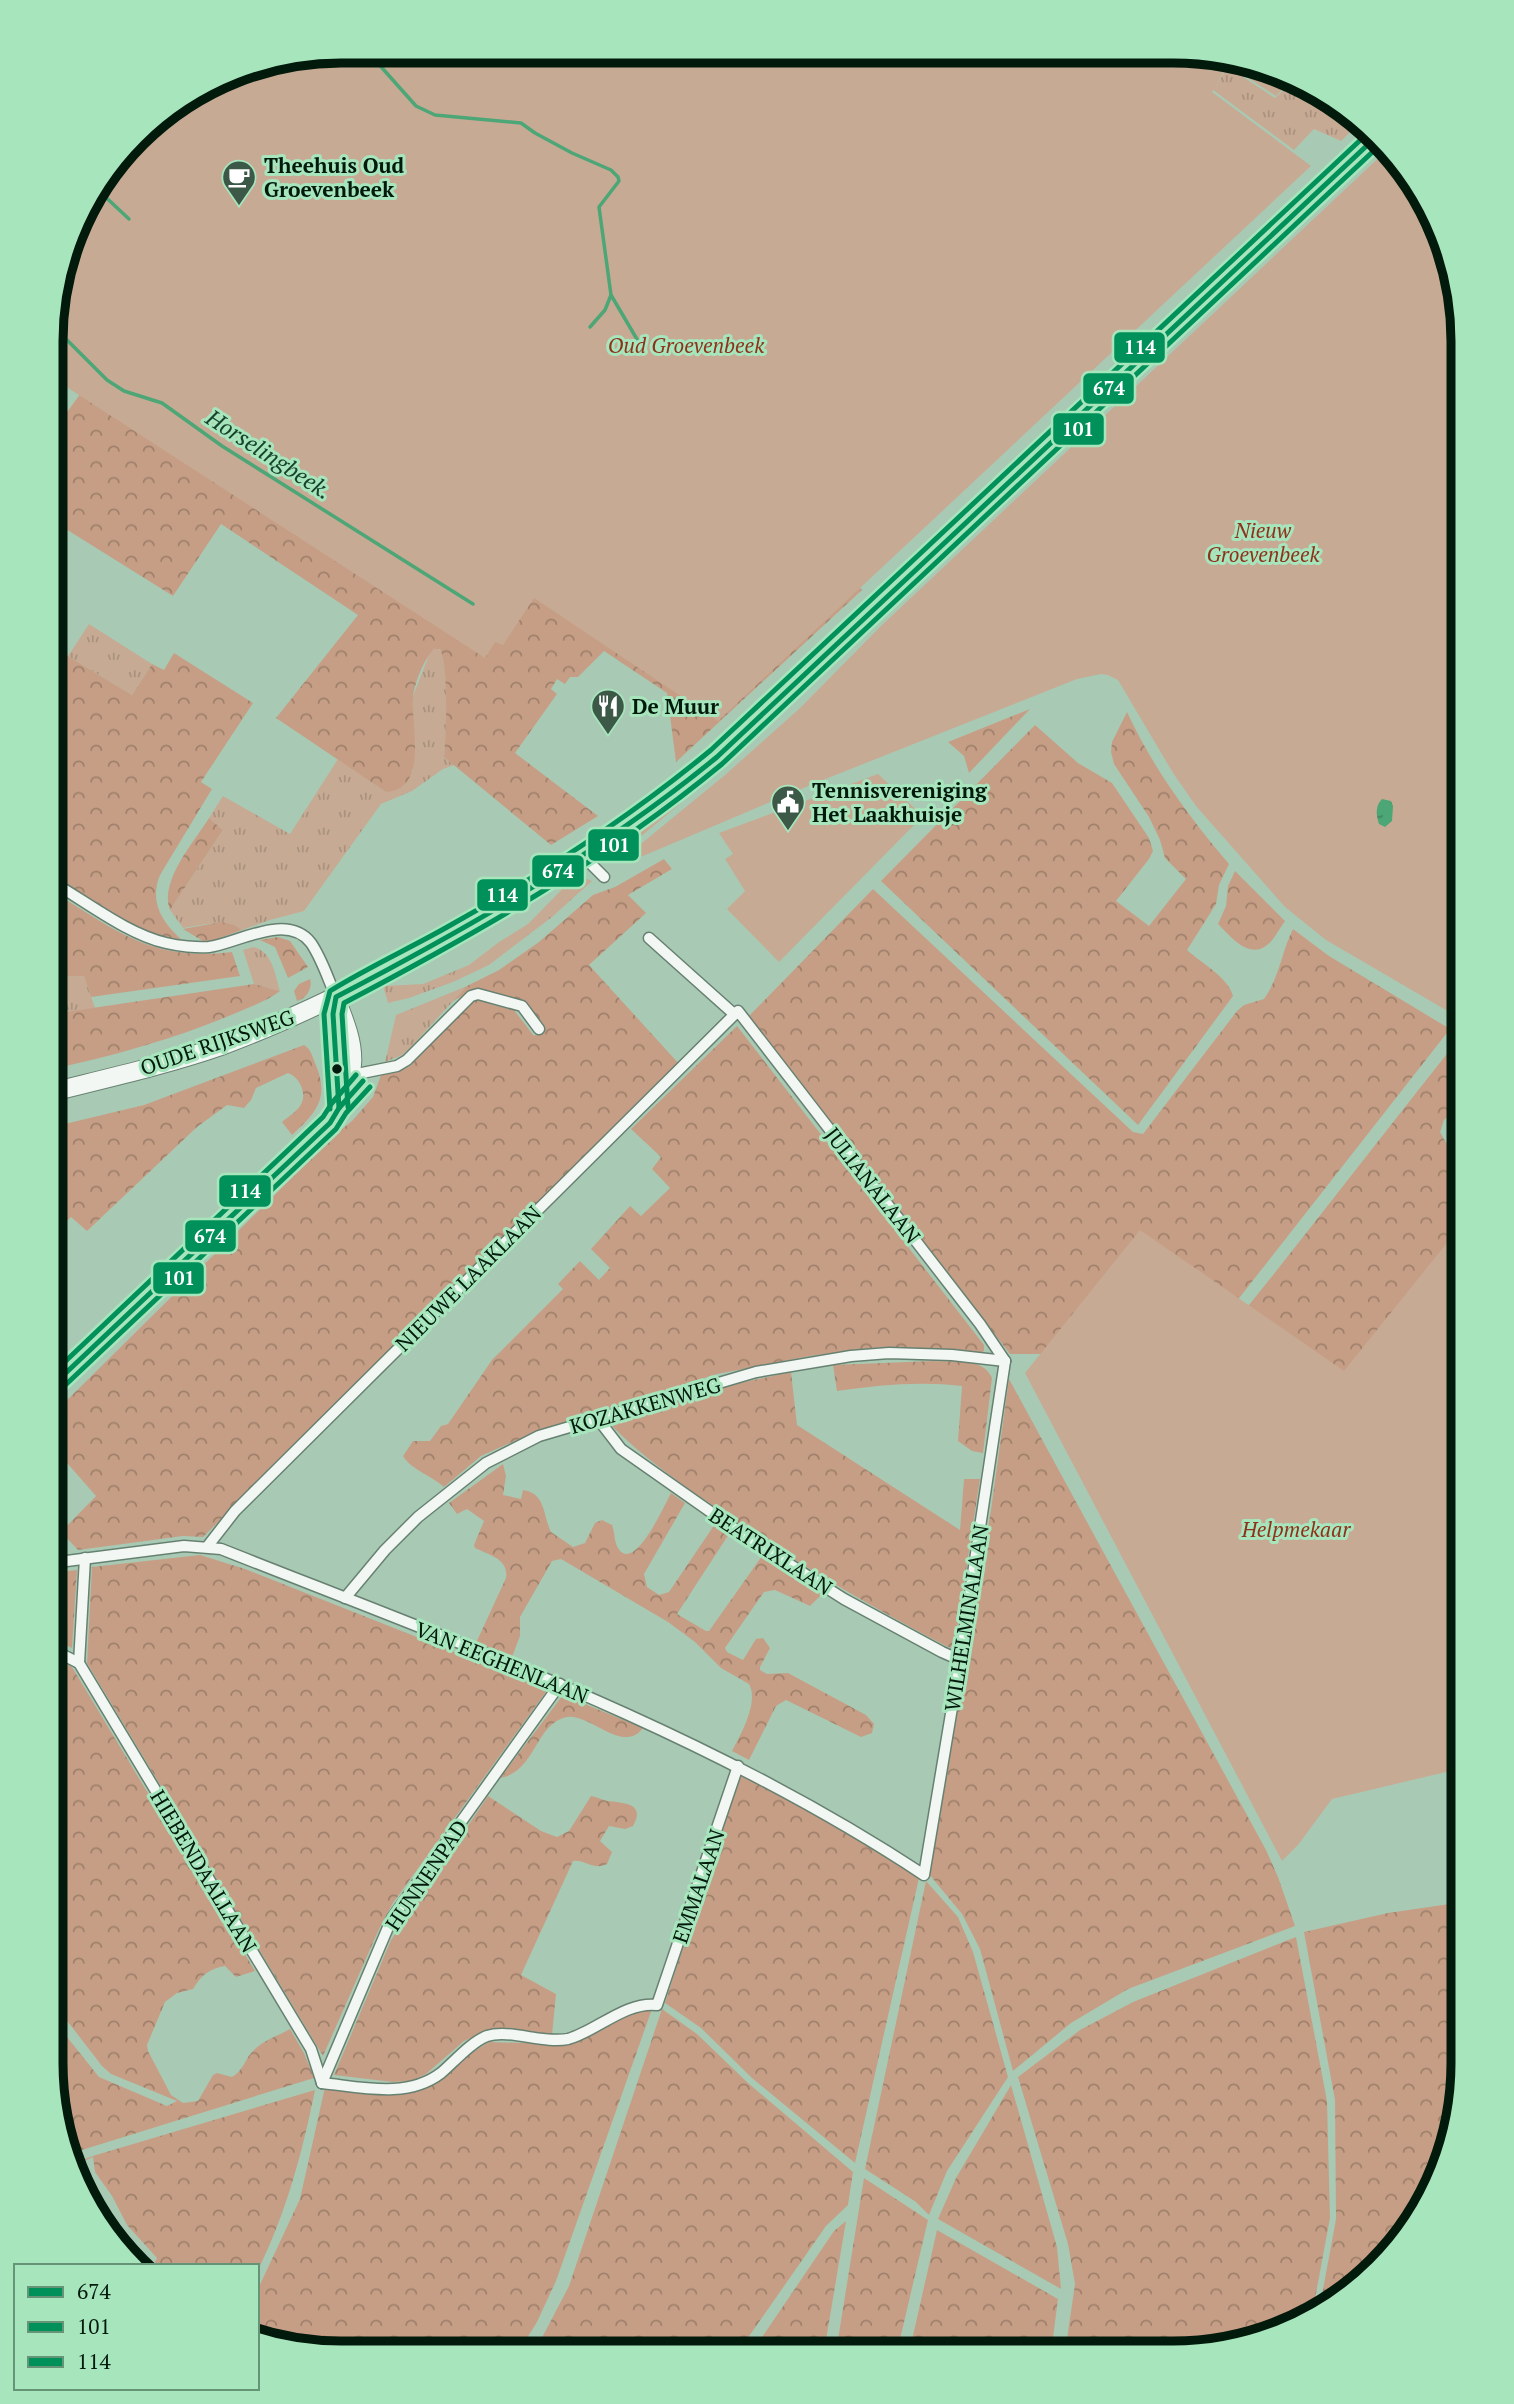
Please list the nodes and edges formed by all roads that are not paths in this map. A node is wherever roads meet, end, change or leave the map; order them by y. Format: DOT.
graph roads {
  1 [pos="1369,143"];
  2 [pos="584,857"];
  3 [pos="604,877"];
  4 [pos="63,888"];
  5 [pos="649,938"];
  6 [pos="336,997"];
  7 [pos="736,1012"];
  8 [pos="539,1029"];
  9 [pos="352,1075"];
  10 [pos="63,1089"];
  11 [pos="1005,1361"];
  12 [pos="63,1376"];
  13 [pos="597,1419"];
  14 [pos="207,1546"];
  15 [pos="85,1558"];
  16 [pos="63,1561"];
  17 [pos="345,1598"];
  18 [pos="63,1655"];
  19 [pos="960,1660"];
  20 [pos="79,1663"];
  21 [pos="560,1684"];
  22 [pos="738,1766"];
  23 [pos="924,1875"];
  24 [pos="322,2083"];
  1 -- 2 [label="main road, OUDE RIJKSWEG"];
  2 -- 3 [label="street"];
  2 -- 6 [label="main road, OUDE RIJKSWEG"];
  4 -- 6 [label="street"];
  5 -- 7 [label="street"];
  6 -- 9 [label="main road"];
  6 -- 10 [label="main road, OUDE RIJKSWEG"];
  7 -- 11 [label="street, JULIANALAAN"];
  7 -- 14 [label="street, NIEUWE LAAKLAAN"];
  8 -- 9 [label="street"];
  9 -- 12 [label="main road"];
  11 -- 13 [label="street, KOZAKKENWEG"];
  11 -- 19 [label="street, WILHELMINALAAN"];
  13 -- 17 [label="street, KOZAKKENWEG"];
  13 -- 19 [label="street, BEATRIXLAAN"];
  14 -- 15 [label="street, VAN EEGHENLAAN"];
  14 -- 17 [label="street, VAN EEGHENLAAN"];
  15 -- 16 [label="street, VAN EEGHENLAAN"];
  15 -- 20 [label="street"];
  17 -- 21 [label="street, VAN EEGHENLAAN"];
  18 -- 20 [label="street"];
  19 -- 23 [label="street, WILHELMINALAAN"];
  20 -- 24 [label="street, HIEBENDAALLAAN"];
  21 -- 22 [label="street, VAN EEGHENLAAN"];
  21 -- 24 [label="street, HUNNENPAD"];
  22 -- 23 [label="street, VAN EEGHENLAAN"];
  22 -- 24 [label="street, EMMALAAN"];
}
